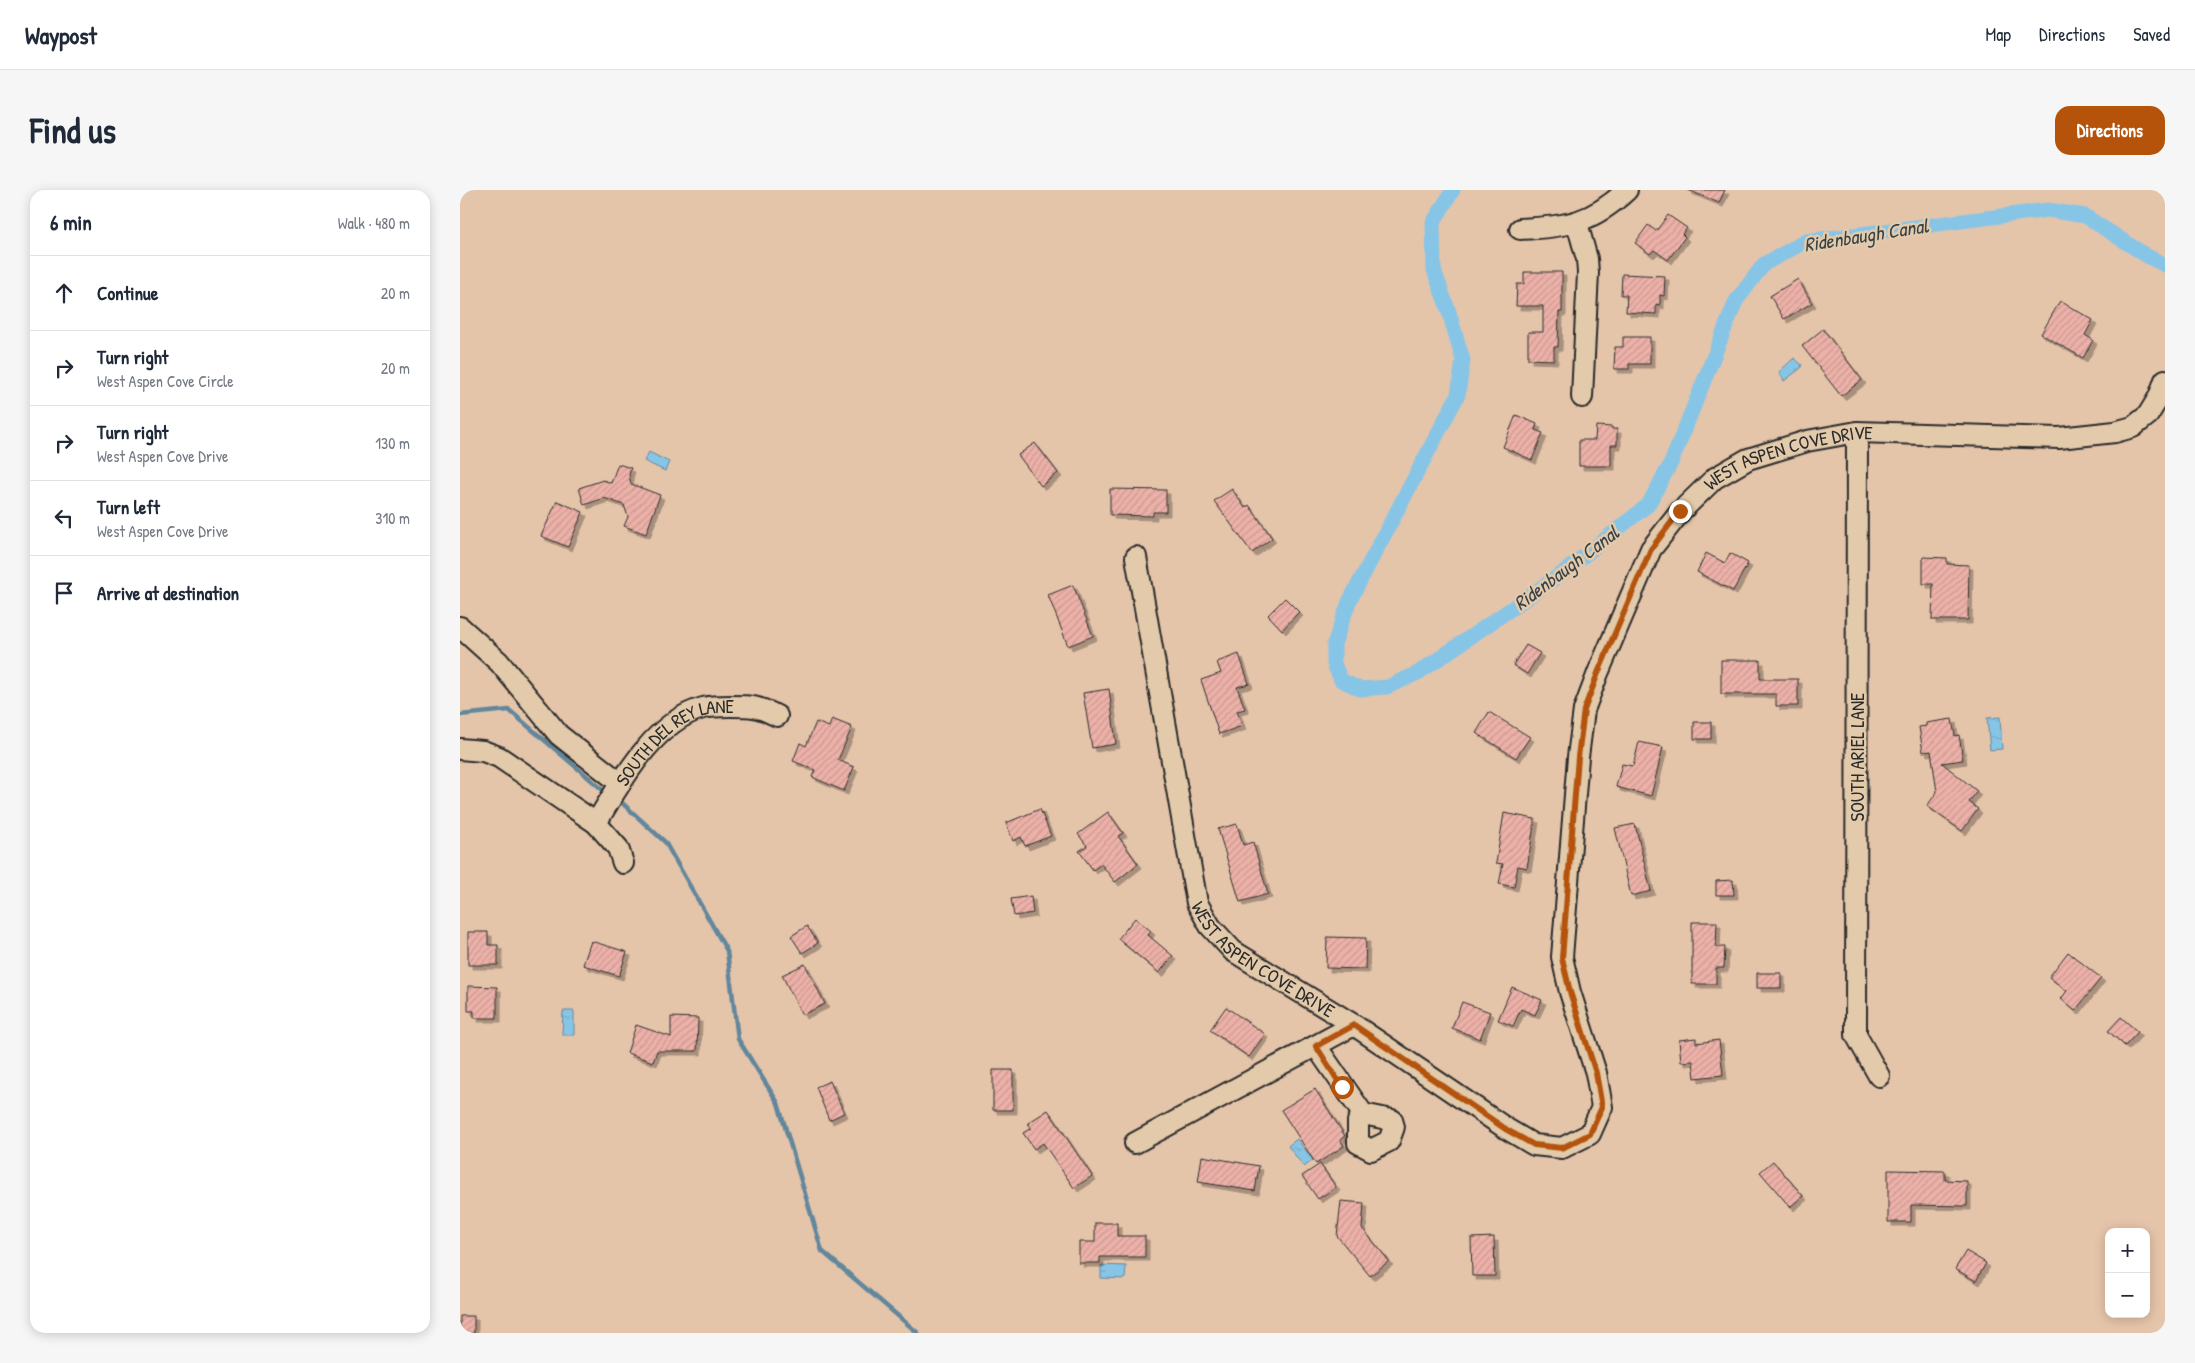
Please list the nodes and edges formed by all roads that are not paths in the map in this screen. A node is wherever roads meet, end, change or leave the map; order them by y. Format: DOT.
graph roads {
  1 [pos="1627,190"];
  2 [pos="1577,223"];
  3 [pos="1520,229"];
  4 [pos="2165,380"];
  5 [pos="1582,396"];
  6 [pos="1858,432"];
  7 [pos="1136,557"];
  8 [pos="460,627"];
  9 [pos="777,716"];
  10 [pos="460,749"];
  11 [pos="620,783"];
  12 [pos="596,823"];
  13 [pos="623,863"];
  14 [pos="1354,1025"];
  15 [pos="1316,1046"];
  16 [pos="1879,1076"];
  17 [pos="1363,1114"];
  18 [pos="1135,1143"];
  1 -- 2 [label="street"];
  2 -- 3 [label="street"];
  2 -- 5 [label="street"];
  4 -- 6 [label="street, WEST ASPEN COVE DRIVE"];
  6 -- 14 [label="street, WEST ASPEN COVE DRIVE"];
  6 -- 16 [label="street, SOUTH ARIEL LANE"];
  7 -- 14 [label="street, WEST ASPEN COVE DRIVE"];
  8 -- 11 [label="street"];
  9 -- 11 [label="street, SOUTH DEL REY LANE"];
  10 -- 12 [label="street"];
  11 -- 12 [label="street, SOUTH DEL REY LANE"];
  12 -- 13 [label="street"];
  14 -- 15 [label="street"];
  15 -- 17 [label="street"];
  15 -- 18 [label="street"];
}
